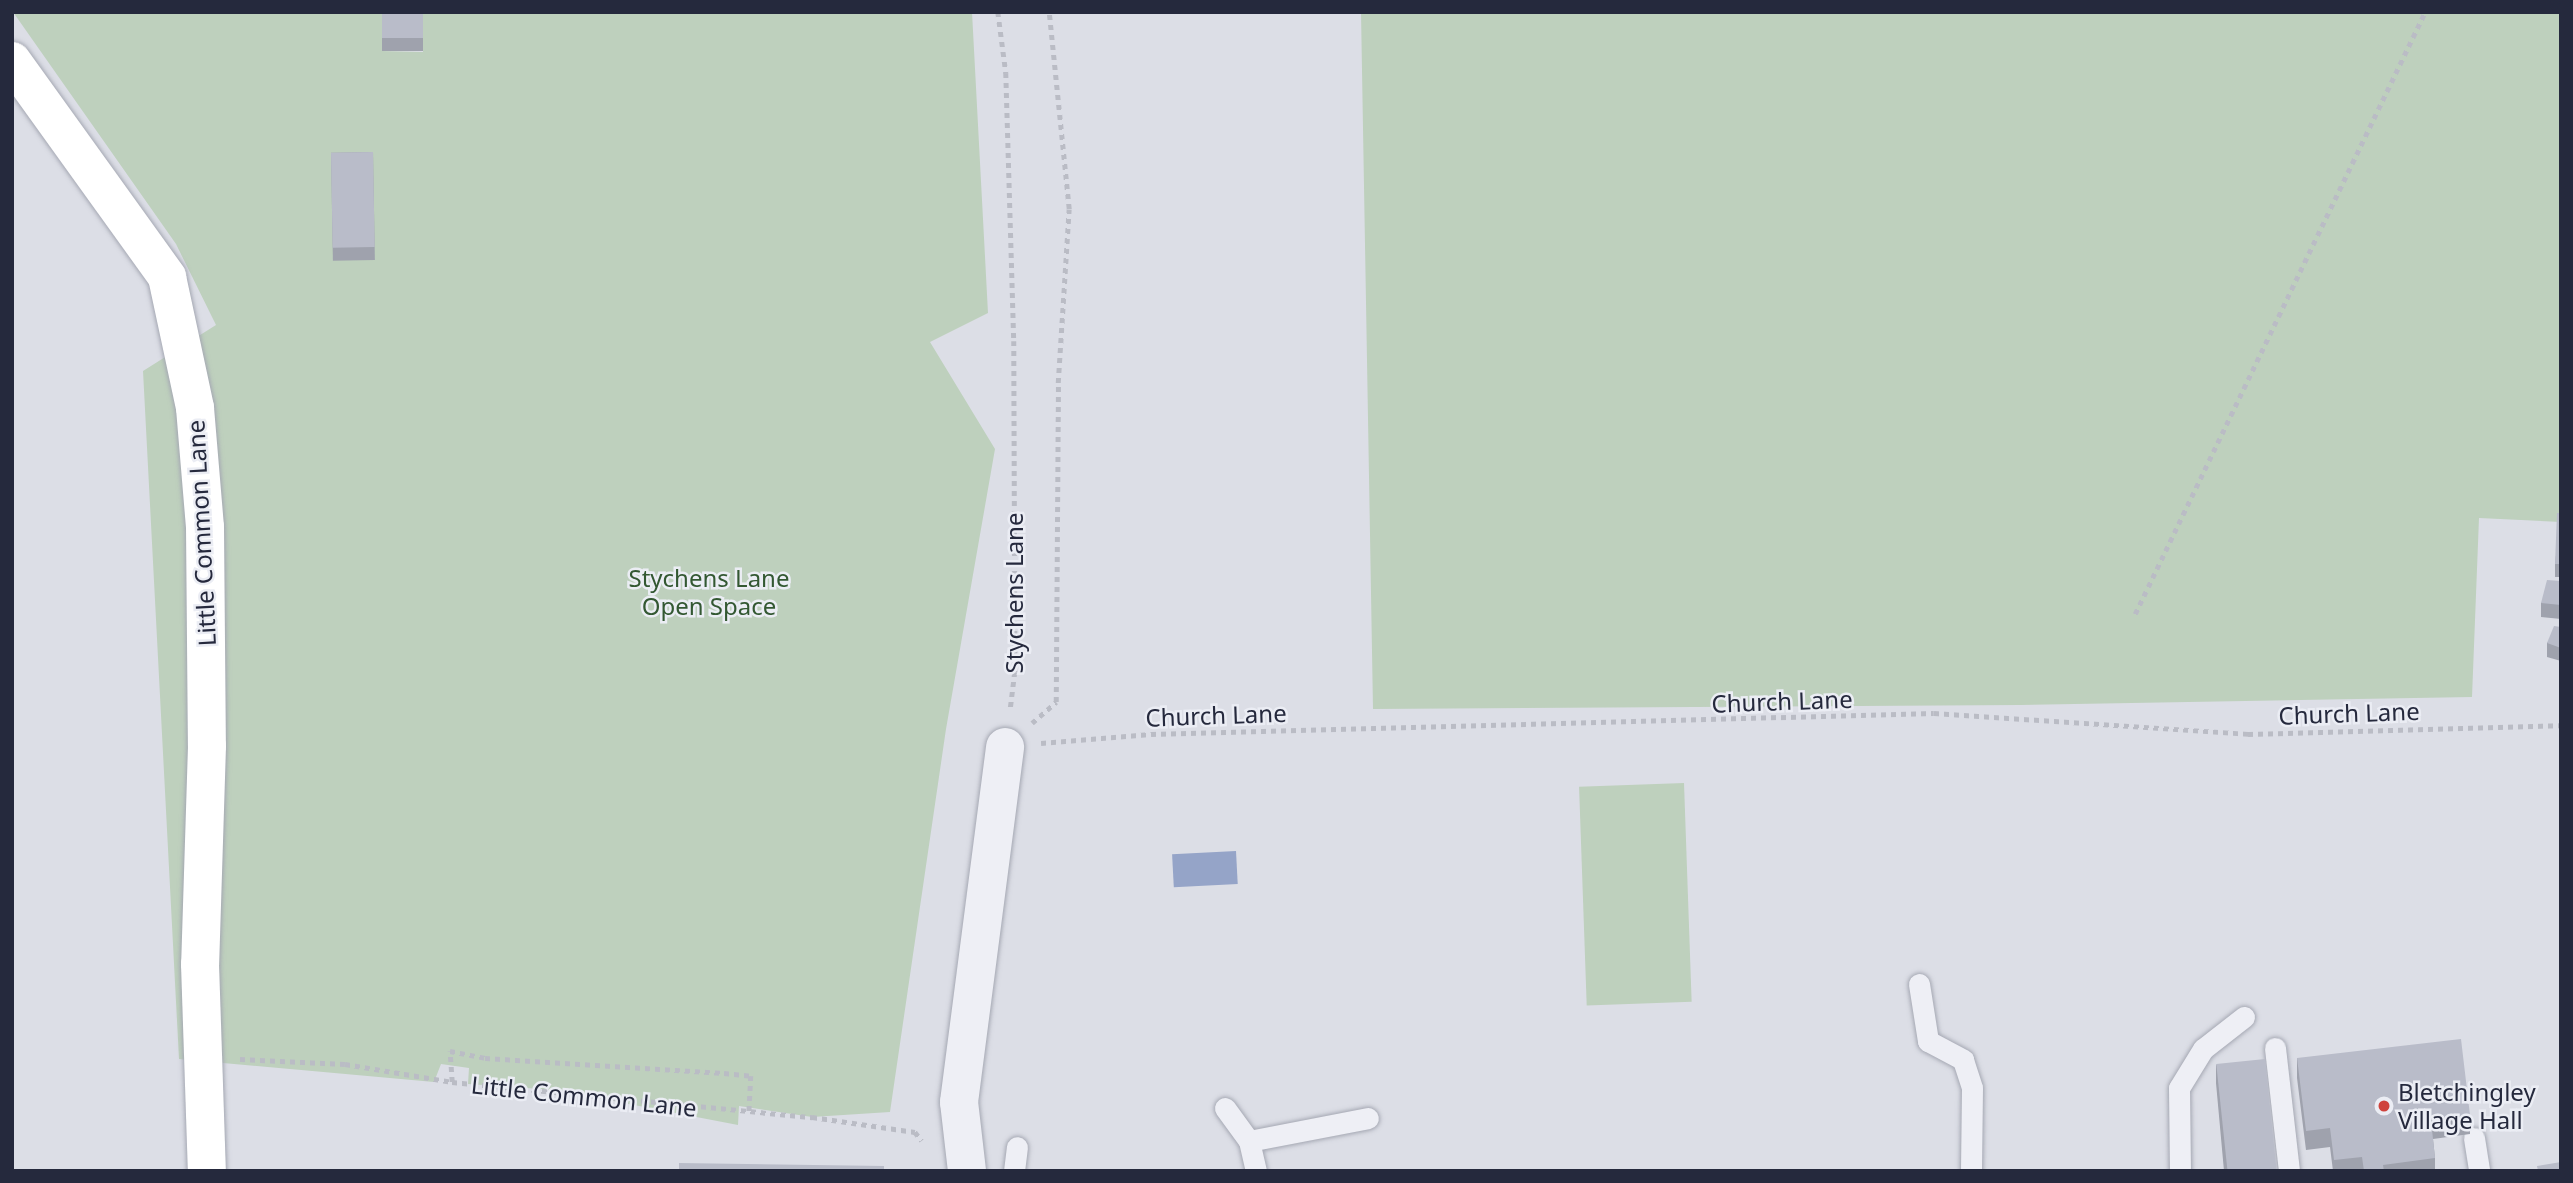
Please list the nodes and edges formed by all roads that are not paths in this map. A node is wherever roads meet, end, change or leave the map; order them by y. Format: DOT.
graph roads {
  1 [pos="12,61"];
  2 [pos="1005,747"];
  3 [pos="1919,984"];
  4 [pos="2244,1017"];
  5 [pos="2275,1048"];
  6 [pos="1225,1108"];
  7 [pos="1368,1118"];
  8 [pos="2474,1138"];
  9 [pos="1249,1141"];
  10 [pos="1017,1147"];
  11 [pos="207,1171"];
  12 [pos="967,1171"];
  13 [pos="1014,1171"];
  14 [pos="1256,1171"];
  15 [pos="1970,1171"];
  16 [pos="2180,1171"];
  17 [pos="2288,1171"];
  18 [pos="2479,1171"];
  1 -- 11 [label="street, Little Common Lane"];
  2 -- 12 [label="street"];
  3 -- 15 [label="lane"];
  4 -- 16 [label="lane"];
  5 -- 17 [label="lane"];
  6 -- 9 [label="lane"];
  7 -- 9 [label="lane"];
  8 -- 18 [label="lane"];
  9 -- 14 [label="lane"];
  10 -- 13 [label="lane"];
}
